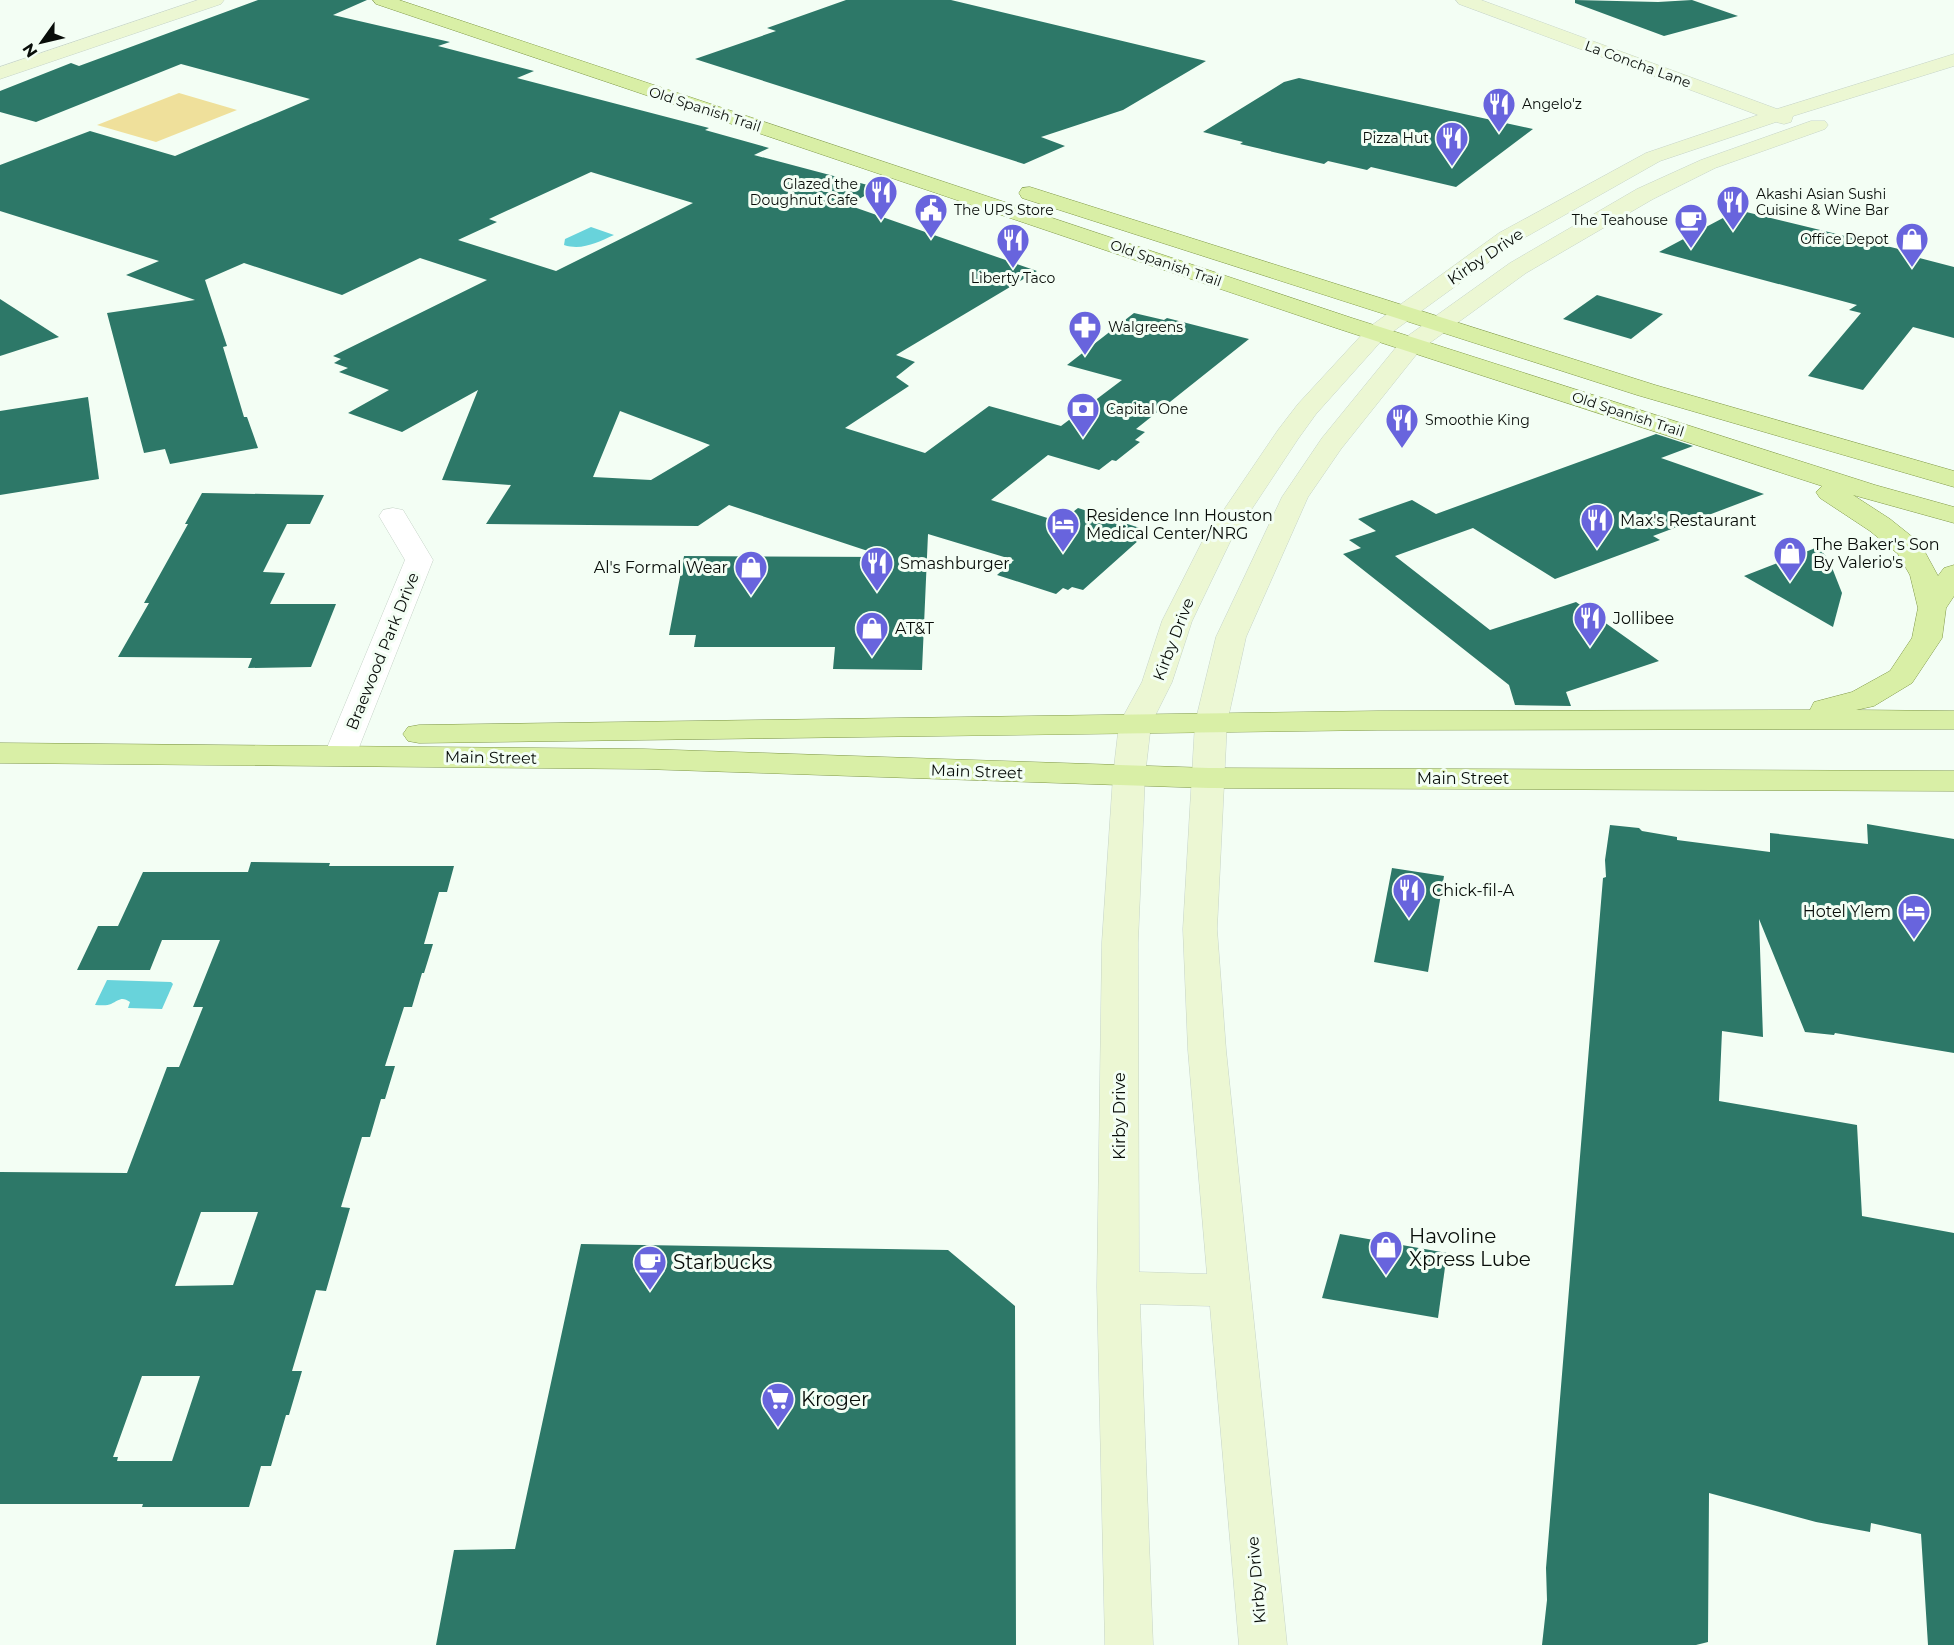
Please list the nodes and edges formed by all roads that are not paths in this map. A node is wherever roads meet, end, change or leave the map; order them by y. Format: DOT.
graph roads {
  1 [pos="215,0"];
  2 [pos="382,0"];
  3 [pos="438,0"];
  4 [pos="1464,0"];
  5 [pos="495,19"];
  6 [pos="468,30"];
  7 [pos="1954,60"];
  8 [pos="643,68"];
  9 [pos="0,73"];
  10 [pos="694,85"];
  11 [pos="666,97"];
  12 [pos="1777,115"];
  13 [pos="802,119"];
  14 [pos="1821,124"];
  15 [pos="776,131"];
  16 [pos="956,170"];
  17 [pos="931,183"];
  18 [pos="1008,186"];
  19 [pos="1179,241"];
  20 [pos="1147,257"];
  21 [pos="1403,312"];
  22 [pos="1438,323"];
  23 [pos="1376,333"];
  24 [pos="1411,345"];
  25 [pos="1758,455"];
  26 [pos="1954,479"];
  27 [pos="1239,506"];
  28 [pos="1286,515"];
  29 [pos="393,516"];
  30 [pos="1954,516"];
  31 [pos="1954,574"];
  32 [pos="1932,608"];
  33 [pos="1792,718"];
  34 [pos="1954,720"];
  35 [pos="1211,723"];
  36 [pos="1135,724"];
  37 [pos="0,731"];
  38 [pos="344,745"];
  39 [pos="0,753"];
  40 [pos="1129,776"];
  41 [pos="1209,778"];
  42 [pos="1954,781"];
  43 [pos="1118,1287"];
  44 [pos="1230,1291"];
  45 [pos="1129,1645"];
  46 [pos="1263,1645"];
  1 -- 9 [label="main road"];
  2 -- 6 [label="main road, Old Spanish Trail"];
  3 -- 5 [label="main road, Old Spanish Trail"];
  4 -- 12 [label="main road, La Concha Lane"];
  5 -- 6 [label="main road"];
  5 -- 8 [label="main road, Old Spanish Trail"];
  6 -- 11 [label="main road, Old Spanish Trail"];
  7 -- 12 [label="main road, Kirby Drive"];
  10 -- 11 [label="main road"];
  11 -- 15 [label="main road, Old Spanish Trail"];
  12 -- 14 [label="main road, La Concha Lane"];
  12 -- 21 [label="main road, Kirby Drive"];
  13 -- 15 [label="main road"];
  14 -- 22 [label="main road, Kirby Drive"];
  15 -- 17 [label="main road, Old Spanish Trail"];
  16 -- 17 [label="main road"];
  17 -- 20 [label="main road, Old Spanish Trail"];
  18 -- 19 [label="main road, Old Spanish Trail"];
  19 -- 20 [label="main road"];
  19 -- 21 [label="main road, Old Spanish Trail"];
  20 -- 23 [label="main road, Old Spanish Trail"];
  21 -- 22 [label="main road, Old Spanish Trail"];
  21 -- 23 [label="main road, Kirby Drive"];
  22 -- 24 [label="main road, Kirby Drive"];
  22 -- 26 [label="main road, Old Spanish Trail"];
  23 -- 24 [label="main road, Old Spanish Trail"];
  23 -- 27 [label="main road, Kirby Drive"];
  24 -- 25 [label="main road, Old Spanish Trail"];
  24 -- 28 [label="main road, Kirby Drive"];
  25 -- 30 [label="main road, Old Spanish Trail"];
  25 -- 32 [label="main road"];
  27 -- 28 [label="main road"];
  27 -- 36 [label="main road, Kirby Drive"];
  28 -- 35 [label="main road, Kirby Drive"];
  29 -- 38 [label="street, Braewood Park Drive"];
  31 -- 32 [label="main road"];
  32 -- 33 [label="main road"];
  33 -- 34 [label="main road, Main Street"];
  33 -- 35 [label="main road, Main Street"];
  35 -- 36 [label="main road, Main Street"];
  35 -- 41 [label="main road, Kirby Drive"];
  36 -- 38 [label="main road, Main Street"];
  36 -- 40 [label="main road, Kirby Drive"];
  37 -- 38 [label="main road, Main Street"];
  38 -- 39 [label="main road, Main Street"];
  38 -- 40 [label="main road, Main Street"];
  40 -- 41 [label="main road, Main Street"];
  40 -- 43 [label="main road, Kirby Drive"];
  41 -- 42 [label="main road, Main Street"];
  41 -- 44 [label="main road, Kirby Drive"];
  43 -- 44 [label="main road"];
  43 -- 45 [label="main road, Kirby Drive"];
  44 -- 46 [label="main road, Kirby Drive"];
}
